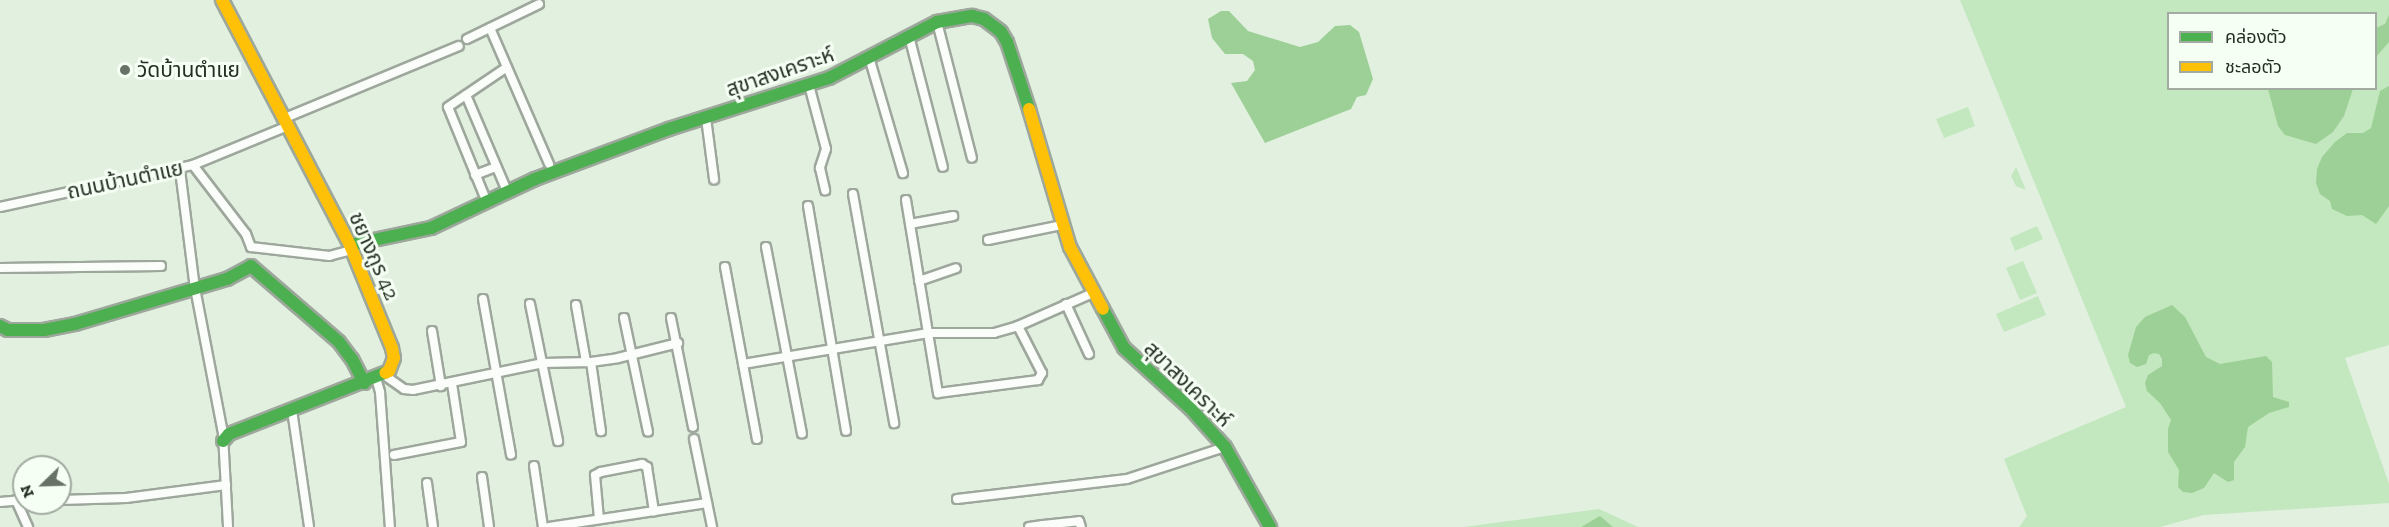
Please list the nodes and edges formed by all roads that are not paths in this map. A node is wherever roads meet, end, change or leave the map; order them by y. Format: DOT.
graph roads {
  1 [pos="222,0"];
  2 [pos="539,4"];
  3 [pos="937,22"];
  4 [pos="490,28"];
  5 [pos="909,36"];
  6 [pos="467,39"];
  7 [pos="459,46"];
  8 [pos="869,57"];
  9 [pos="507,67"];
  10 [pos="808,85"];
  11 [pos="466,95"];
  12 [pos="706,118"];
  13 [pos="286,122"];
  14 [pos="972,158"];
  15 [pos="549,164"];
  16 [pos="192,165"];
  17 [pos="496,167"];
  18 [pos="943,167"];
  19 [pos="180,170"];
  20 [pos="903,173"];
  21 [pos="475,174"];
  22 [pos="714,179"];
  23 [pos="825,190"];
  24 [pos="507,191"];
  25 [pos="853,194"];
  26 [pos="486,200"];
  27 [pos="906,201"];
  28 [pos="808,206"];
  29 [pos="0,207"];
  30 [pos="953,216"];
  31 [pos="910,224"];
  32 [pos="1062,225"];
  33 [pos="988,240"];
  34 [pos="766,247"];
  35 [pos="351,248"];
  36 [pos="161,266"];
  37 [pos="725,267"];
  38 [pos="0,268"];
  39 [pos="956,268"];
  40 [pos="919,281"];
  41 [pos="195,288"];
  42 [pos="1095,292"];
  43 [pos="483,298"];
  44 [pos="530,304"];
  45 [pos="1066,304"];
  46 [pos="576,305"];
  47 [pos="624,318"];
  48 [pos="672,318"];
  49 [pos="0,326"];
  50 [pos="1018,326"];
  51 [pos="432,331"];
  52 [pos="928,333"];
  53 [pos="880,341"];
  54 [pos="678,343"];
  55 [pos="833,351"];
  56 [pos="633,353"];
  57 [pos="1089,354"];
  58 [pos="786,358"];
  59 [pos="588,362"];
  60 [pos="543,363"];
  61 [pos="743,364"];
  62 [pos="495,372"];
  63 [pos="380,377"];
  64 [pos="364,383"];
  65 [pos="452,384"];
  66 [pos="441,386"];
  67 [pos="292,410"];
  68 [pos="894,423"];
  69 [pos="693,427"];
  70 [pos="602,431"];
  71 [pos="846,431"];
  72 [pos="648,432"];
  73 [pos="802,434"];
  74 [pos="694,439"];
  75 [pos="757,439"];
  76 [pos="223,441"];
  77 [pos="558,441"];
  78 [pos="1224,447"];
  79 [pos="511,454"];
  80 [pos="394,455"];
  81 [pos="534,466"];
  82 [pos="482,477"];
  83 [pos="427,483"];
  84 [pos="226,484"];
  85 [pos="957,499"];
  86 [pos="72,500"];
  87 [pos="707,503"];
  88 [pos="654,511"];
  89 [pos="599,519"];
  90 [pos="1044,526"];
  91 [pos="228,527"];
  92 [pos="309,527"];
  93 [pos="390,527"];
  94 [pos="433,527"];
  95 [pos="489,527"];
  96 [pos="543,527"];
  97 [pos="549,527"];
  98 [pos="712,527"];
  99 [pos="1029,527"];
  100 [pos="1081,527"];
  101 [pos="1270,527"];
  1 -- 13 [label="street, ชยางกูร 42"];
  2 -- 4 [label="street"];
  3 -- 5 [label="street, สุขาสงเคราะห์"];
  3 -- 14 [label="street"];
  3 -- 32 [label="street, สุขาสงเคราะห์"];
  4 -- 6 [label="street"];
  4 -- 9 [label="street"];
  5 -- 8 [label="street, สุขาสงเคราะห์"];
  5 -- 18 [label="street"];
  7 -- 13 [label="street"];
  8 -- 10 [label="street, สุขาสงเคราะห์"];
  8 -- 20 [label="street"];
  9 -- 11 [label="street"];
  9 -- 15 [label="street"];
  10 -- 12 [label="street, สุขาสงเคราะห์"];
  10 -- 23 [label="street"];
  11 -- 17 [label="street"];
  11 -- 21 [label="street"];
  12 -- 22 [label="street"];
  12 -- 24 [label="street, สุขาสงเคราะห์"];
  13 -- 16 [label="street"];
  13 -- 35 [label="street, ชยางกูร 42"];
  16 -- 19 [label="street, ถนนบ้านตำแย"];
  16 -- 35 [label="street, ถนนบ้านตำแย"];
  17 -- 21 [label="street"];
  17 -- 24 [label="street"];
  19 -- 29 [label="street, ถนนบ้านตำแย"];
  19 -- 41 [label="street"];
  21 -- 26 [label="street"];
  24 -- 26 [label="street, สุขาสงเคราะห์"];
  25 -- 53 [label="street"];
  26 -- 35 [label="street, สุขาสงเคราะห์"];
  27 -- 31 [label="street"];
  28 -- 55 [label="street"];
  30 -- 31 [label="street"];
  31 -- 40 [label="street"];
  32 -- 33 [label="street"];
  32 -- 42 [label="street, สุขาสงเคราะห์"];
  34 -- 58 [label="street"];
  35 -- 63 [label="street, ชยางกูร 42"];
  36 -- 38 [label="street"];
  37 -- 61 [label="street"];
  39 -- 40 [label="street"];
  40 -- 52 [label="street"];
  41 -- 49 [label="street"];
  41 -- 64 [label="street"];
  41 -- 76 [label="street"];
  42 -- 45 [label="street"];
  42 -- 78 [label="street, สุขาสงเคราะห์"];
  43 -- 62 [label="street"];
  44 -- 60 [label="street"];
  45 -- 50 [label="street"];
  45 -- 57 [label="street"];
  46 -- 59 [label="street"];
  47 -- 56 [label="street"];
  48 -- 54 [label="street"];
  50 -- 52 [label="street"];
  50 -- 52 [label="street"];
  51 -- 66 [label="street"];
  52 -- 53 [label="street"];
  53 -- 55 [label="street"];
  53 -- 68 [label="street"];
  54 -- 56 [label="street"];
  54 -- 69 [label="street"];
  55 -- 58 [label="street"];
  55 -- 71 [label="street"];
  56 -- 59 [label="street"];
  56 -- 72 [label="street"];
  58 -- 61 [label="street"];
  58 -- 73 [label="street"];
  59 -- 60 [label="street"];
  59 -- 70 [label="street"];
  60 -- 62 [label="street"];
  60 -- 77 [label="street"];
  61 -- 75 [label="street"];
  62 -- 65 [label="street"];
  62 -- 79 [label="street"];
  63 -- 64 [label="street"];
  63 -- 66 [label="street"];
  63 -- 93 [label="street"];
  64 -- 67 [label="street"];
  65 -- 66 [label="street"];
  65 -- 80 [label="street"];
  67 -- 76 [label="street"];
  67 -- 92 [label="street"];
  74 -- 87 [label="street"];
  76 -- 84 [label="street"];
  78 -- 85 [label="street"];
  78 -- 101 [label="street, สุขาสงเคราะห์"];
  81 -- 96 [label="street"];
  82 -- 95 [label="street"];
  83 -- 94 [label="street"];
  84 -- 86 [label="street"];
  84 -- 91 [label="street"];
  87 -- 88 [label="street"];
  87 -- 98 [label="street"];
  88 -- 89 [label="street"];
  88 -- 89 [label="street"];
  89 -- 97 [label="street"];
  90 -- 99 [label="street"];
  90 -- 100 [label="street"];
}
